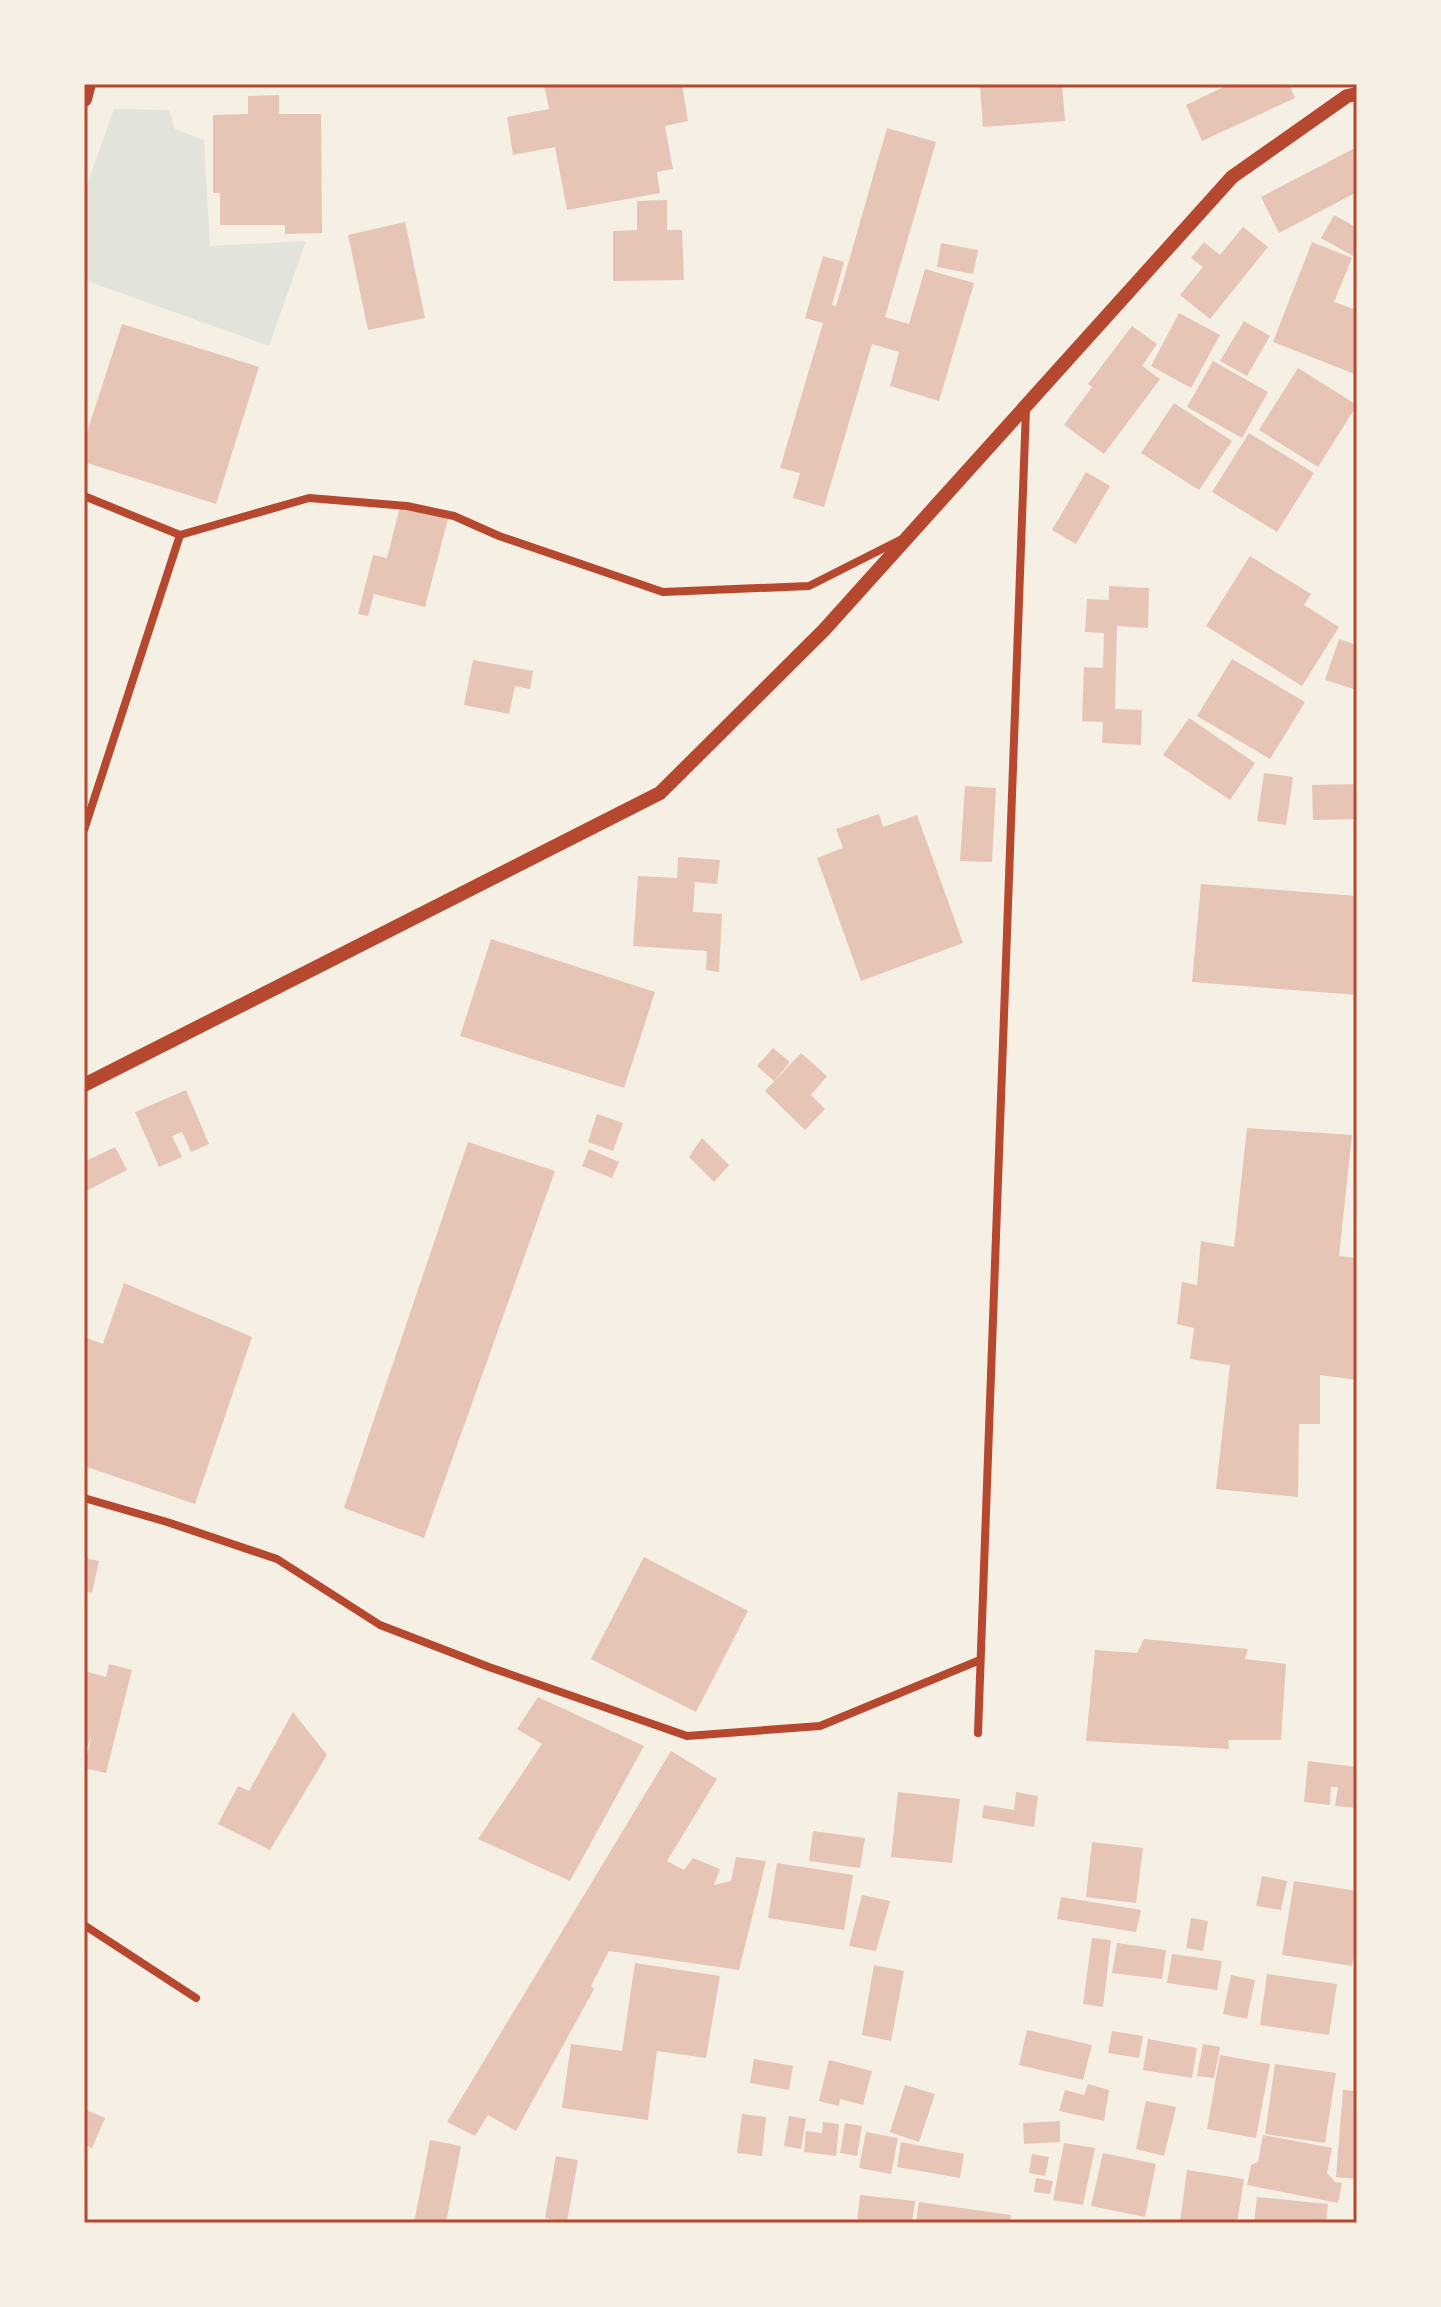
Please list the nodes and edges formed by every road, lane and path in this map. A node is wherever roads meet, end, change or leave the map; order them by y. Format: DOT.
graph roads {
  1 [pos="88,84"];
  2 [pos="1357,94"];
  3 [pos="84,99"];
  4 [pos="1026,408"];
  5 [pos="84,496"];
  6 [pos="180,535"];
  7 [pos="910,536"];
  8 [pos="84,830"];
  9 [pos="84,1085"];
  10 [pos="84,1498"];
  11 [pos="980,1660"];
  12 [pos="978,1733"];
  13 [pos="84,1925"];
  14 [pos="196,1998"];
  1 -- 3 [label="main road"];
  2 -- 4 [label="street"];
  4 -- 7 [label="street"];
  4 -- 11 [label="street"];
  5 -- 6 [label="street"];
  6 -- 7 [label="street"];
  6 -- 8 [label="street"];
  7 -- 9 [label="street"];
  10 -- 11 [label="street"];
  11 -- 12 [label="street"];
  13 -- 14 [label="street"];
}
